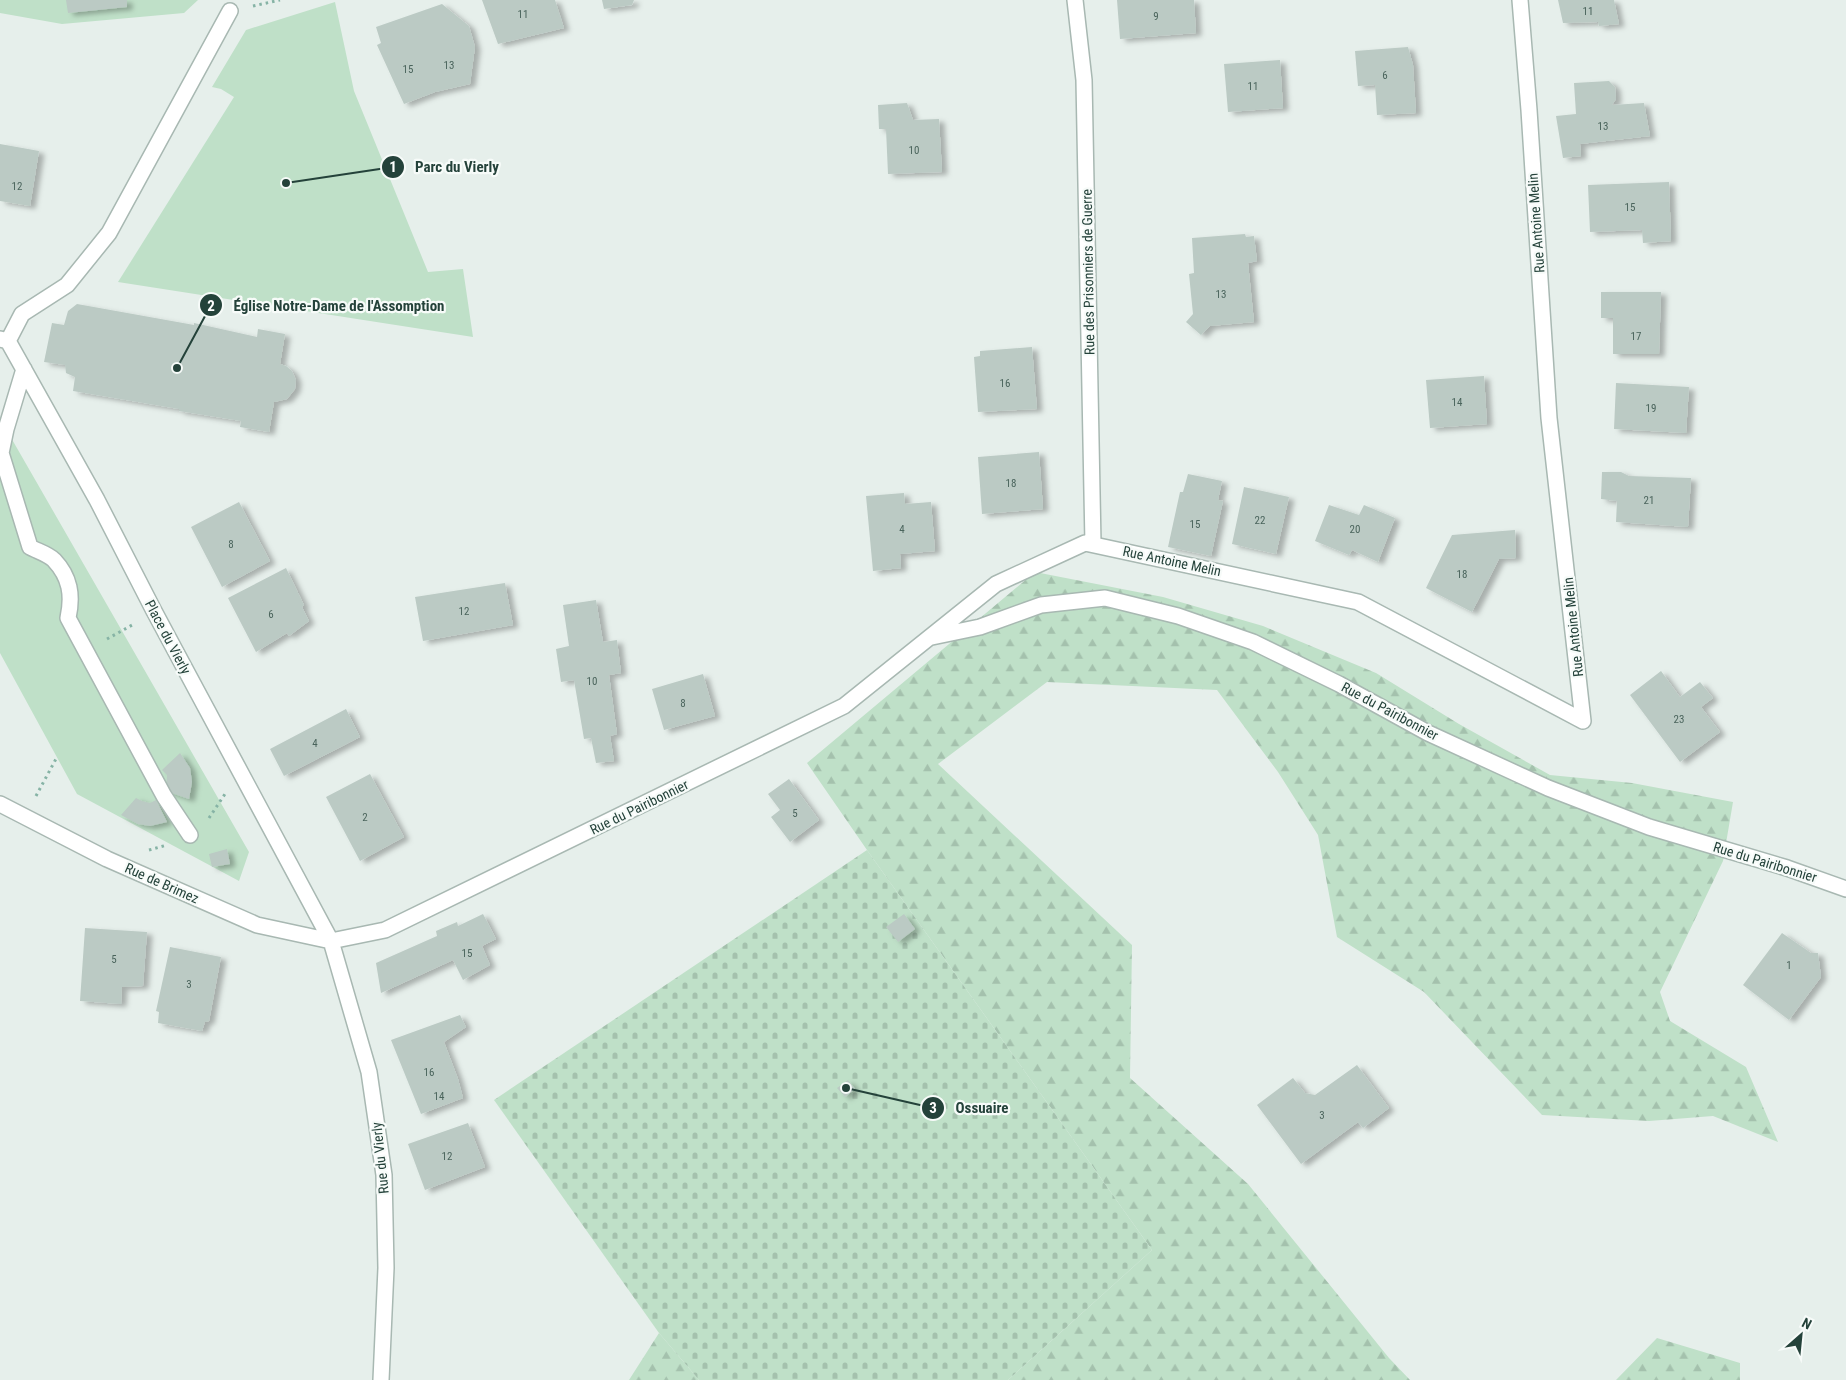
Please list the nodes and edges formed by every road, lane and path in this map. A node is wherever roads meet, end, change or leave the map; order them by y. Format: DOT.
graph roads {
  1 [pos="1075,0"];
  2 [pos="1520,0"];
  3 [pos="230,12"];
  4 [pos="4,340"];
  5 [pos="24,369"];
  6 [pos="1089,544"];
  7 [pos="128,627"];
  8 [pos="120,632"];
  9 [pos="928,637"];
  10 [pos="57,757"];
  11 [pos="220,803"];
  12 [pos="0,804"];
  13 [pos="215,811"];
  14 [pos="25,816"];
  15 [pos="190,835"];
  16 [pos="165,846"];
  17 [pos="154,849"];
  18 [pos="1846,889"];
  19 [pos="331,941"];
  20 [pos="381,1380"];
  1 -- 6 [label="street, Rue des Prisonniers de Guerre"];
  2 -- 6 [label="street, Rue Antoine Melin"];
  3 -- 4 [label="street"];
  4 -- 5 [label="street, Place du Vierly"];
  5 -- 15 [label="street"];
  5 -- 19 [label="street, Place du Vierly"];
  6 -- 9 [label="street, Rue du Pairibonnier"];
  7 -- 8 [label="path"];
  9 -- 18 [label="street, Rue du Pairibonnier"];
  9 -- 19 [label="street, Rue du Pairibonnier"];
  10 -- 14 [label="path"];
  11 -- 13 [label="path"];
  12 -- 14 [label="street, Rue de Brimez"];
  14 -- 19 [label="street, Rue de Brimez"];
  16 -- 17 [label="path"];
  19 -- 20 [label="street, Rue du Vierly"];
}
